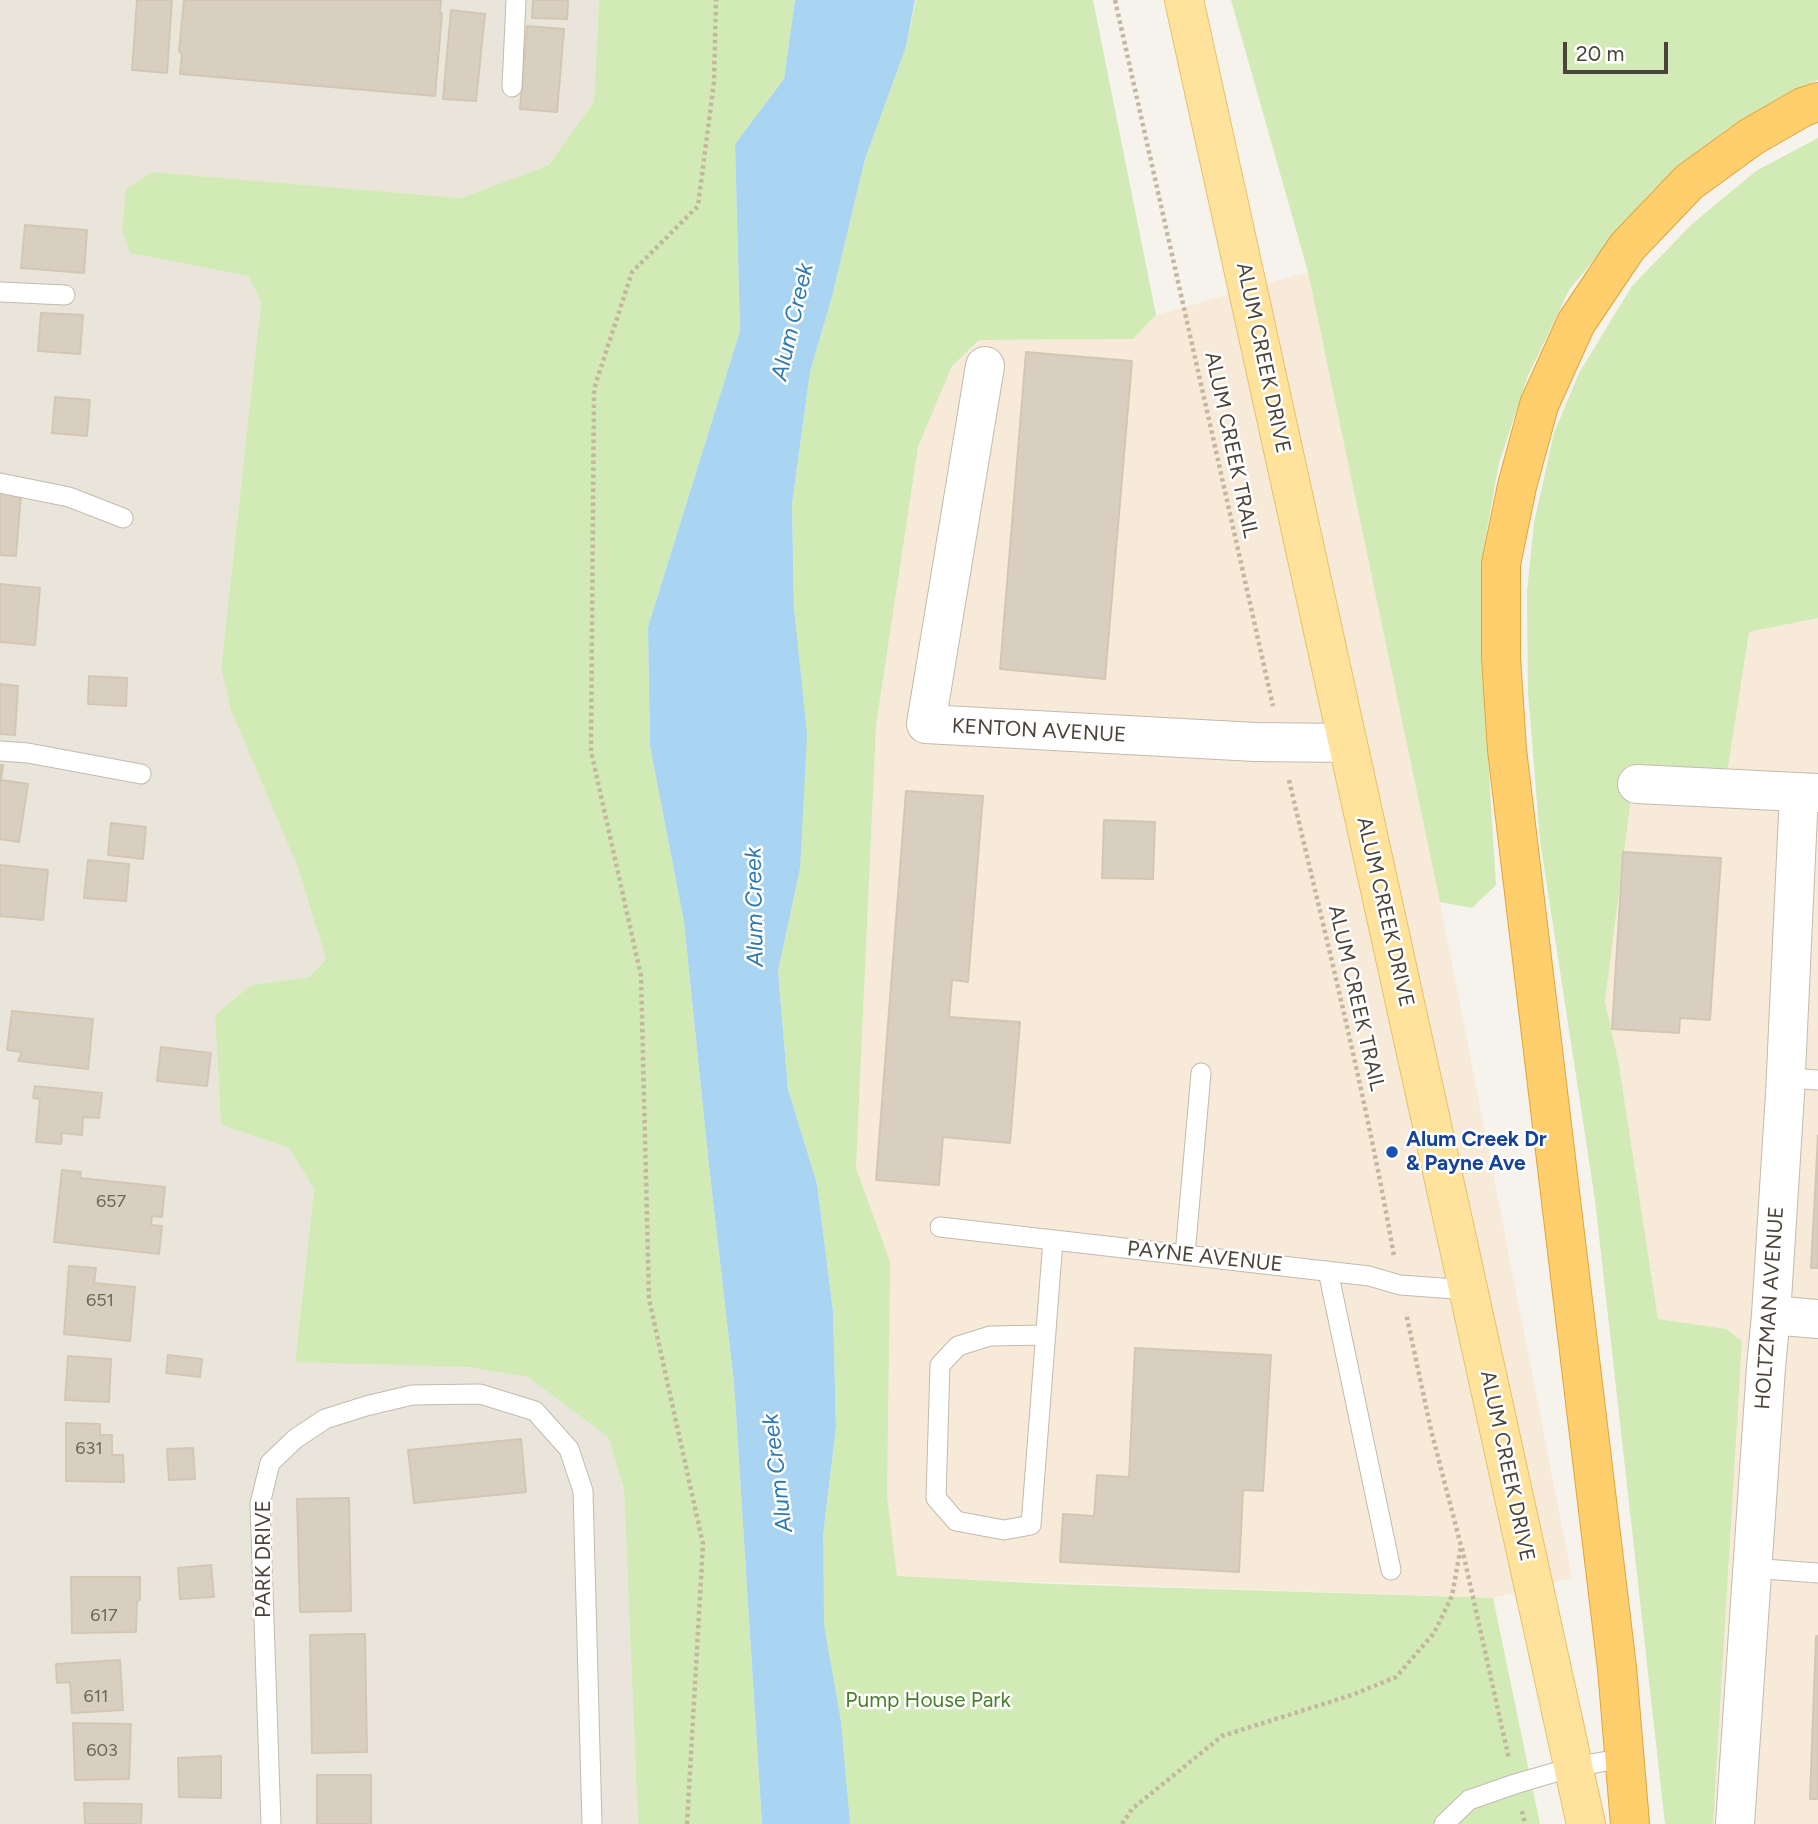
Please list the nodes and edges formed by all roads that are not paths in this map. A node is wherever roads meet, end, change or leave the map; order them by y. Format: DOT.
graph roads {
  1 [pos="516,0"];
  2 [pos="1184,0"];
  3 [pos="512,87"];
  4 [pos="1818,102"];
  5 [pos="0,292"];
  6 [pos="65,295"];
  7 [pos="985,366"];
  8 [pos="0,483"];
  9 [pos="123,518"];
  10 [pos="1348,743"];
  11 [pos="0,751"];
  12 [pos="141,774"];
  13 [pos="1637,784"];
  14 [pos="1809,793"];
  15 [pos="1201,1073"];
  16 [pos="1802,1079"];
  17 [pos="940,1227"];
  18 [pos="1053,1240"];
  19 [pos="1185,1255"];
  20 [pos="1328,1271"];
  21 [pos="1469,1290"];
  22 [pos="1771,1315"];
  23 [pos="1818,1319"];
  24 [pos="1046,1335"];
  25 [pos="1751,1568"];
  26 [pos="1391,1570"];
  27 [pos="1818,1573"];
  28 [pos="1625,1758"];
  29 [pos="1573,1766"];
  30 [pos="271,1824"];
  31 [pos="592,1824"];
  32 [pos="1444,1824"];
  33 [pos="1586,1824"];
  34 [pos="1630,1824"];
  35 [pos="1735,1824"];
  1 -- 3 [label="lane"];
  2 -- 10 [label="main road, ALUM CREEK DRIVE"];
  4 -- 28 [label="highway"];
  5 -- 6 [label="lane"];
  7 -- 10 [label="street, KENTON AVENUE"];
  8 -- 9 [label="lane"];
  10 -- 21 [label="main road, ALUM CREEK DRIVE"];
  11 -- 12 [label="lane"];
  13 -- 14 [label="street"];
  14 -- 16 [label="street, HOLTZMAN AVENUE"];
  15 -- 19 [label="lane"];
  16 -- 22 [label="street, HOLTZMAN AVENUE"];
  17 -- 18 [label="lane, PAYNE AVENUE"];
  18 -- 19 [label="lane, PAYNE AVENUE"];
  18 -- 24 [label="lane"];
  19 -- 20 [label="lane, PAYNE AVENUE"];
  20 -- 21 [label="lane, PAYNE AVENUE"];
  20 -- 26 [label="lane"];
  21 -- 29 [label="main road, ALUM CREEK DRIVE"];
  22 -- 23 [label="street"];
  22 -- 25 [label="street, HOLTZMAN AVENUE"];
  24 -- 24 [label="lane"];
  25 -- 27 [label="lane"];
  25 -- 35 [label="street, HOLTZMAN AVENUE"];
  28 -- 29 [label="lane"];
  28 -- 34 [label="highway"];
  29 -- 32 [label="lane"];
  29 -- 33 [label="main road, ALUM CREEK DRIVE"];
  30 -- 31 [label="lane, PARK DRIVE"];
}
